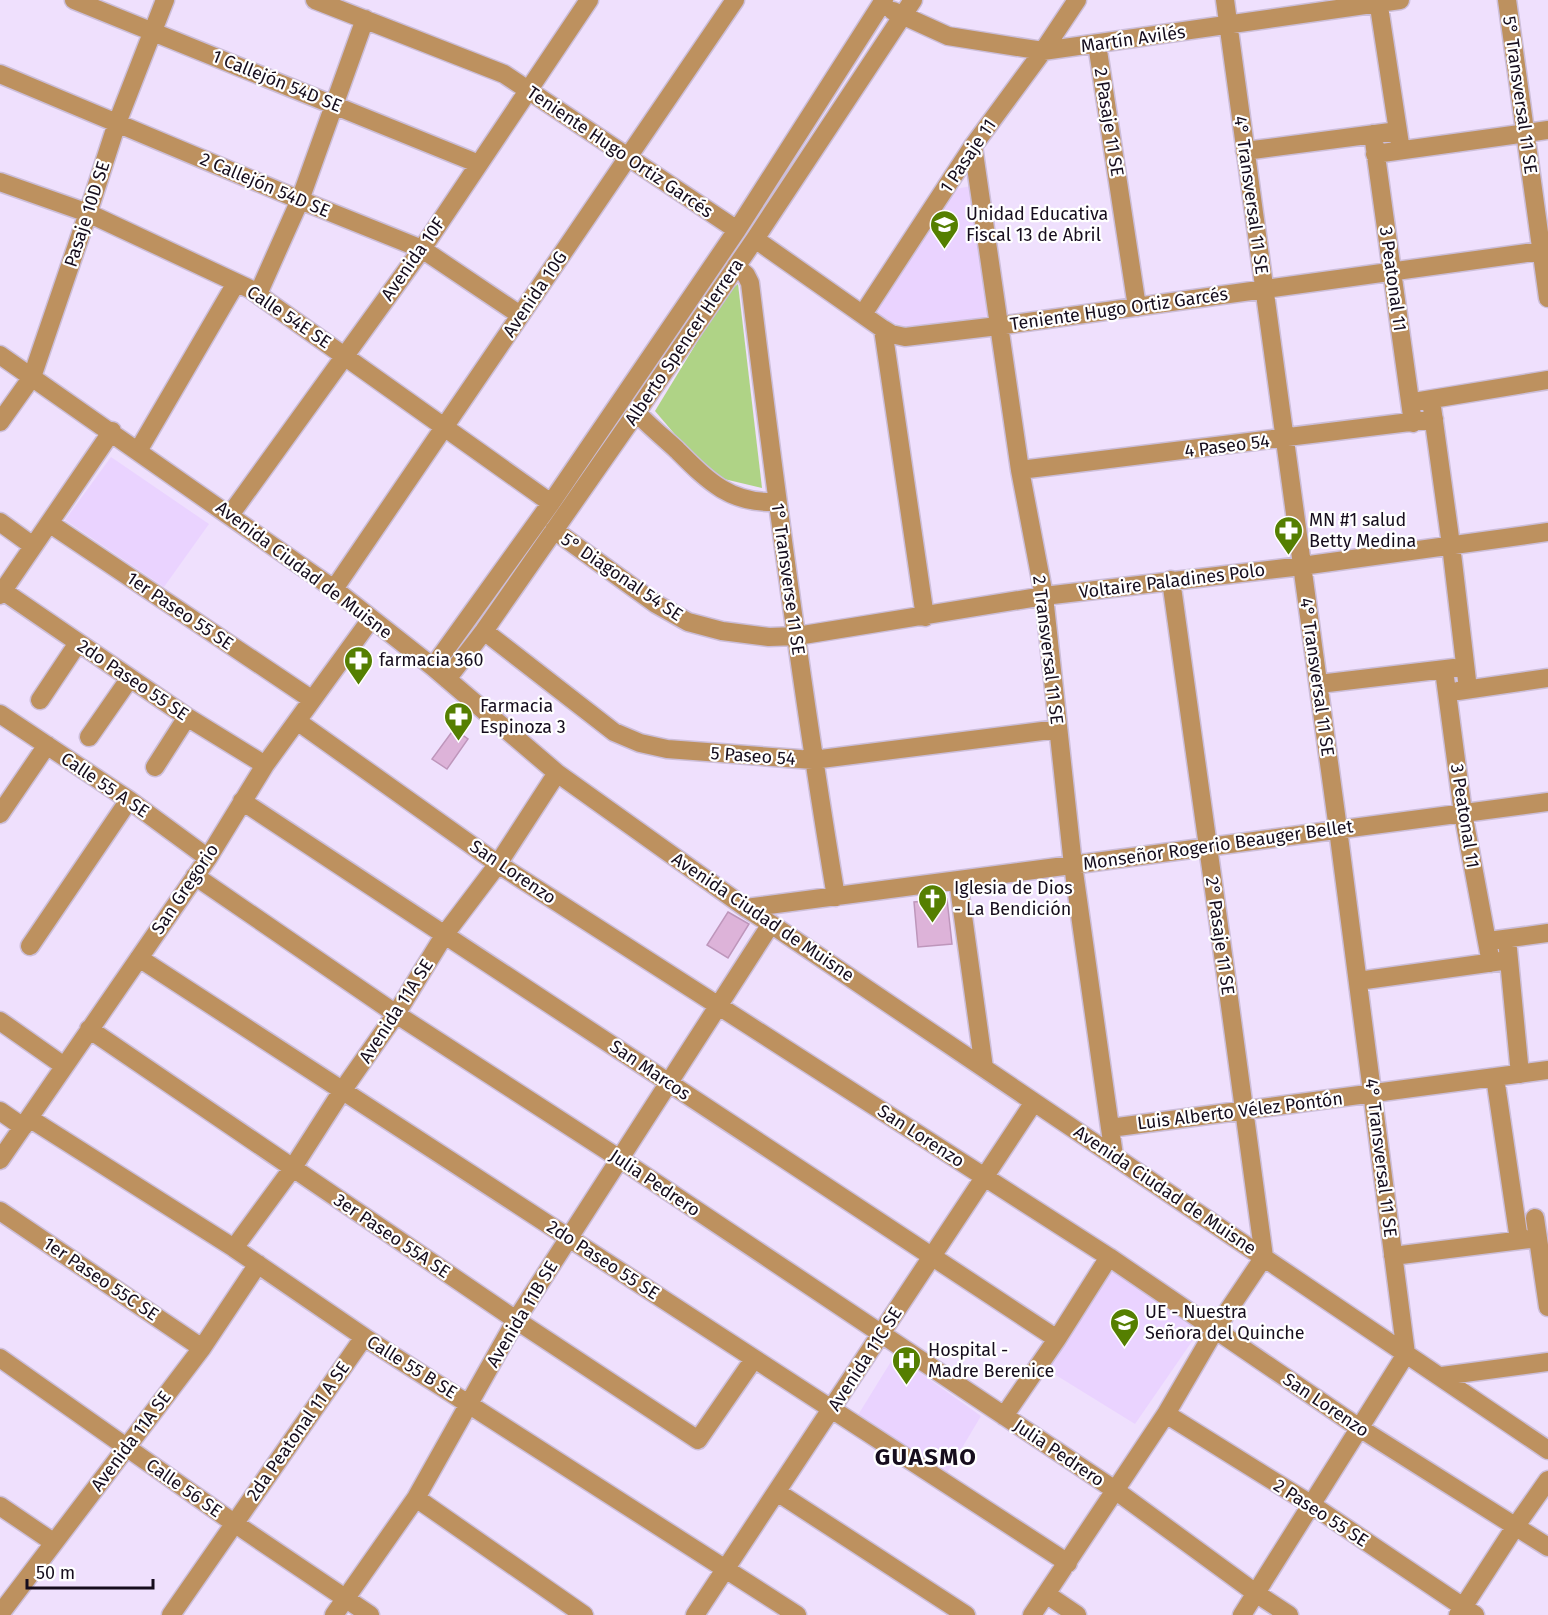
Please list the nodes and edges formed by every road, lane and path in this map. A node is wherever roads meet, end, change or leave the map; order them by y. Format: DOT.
graph roads {
  1 [pos="74,0"];
  2 [pos="165,0"];
  3 [pos="589,0"];
  4 [pos="735,0"];
  5 [pos="913,0"];
  6 [pos="1077,0"];
  7 [pos="1225,0"];
  8 [pos="1400,0"];
  9 [pos="1507,0"];
  10 [pos="321,1"];
  11 [pos="880,1"];
  12 [pos="1379,2"];
  13 [pos="901,16"];
  14 [pos="365,19"];
  15 [pos="1228,25"];
  16 [pos="154,32"];
  17 [pos="1097,44"];
  18 [pos="1043,51"];
  19 [pos="0,74"];
  20 [pos="528,90"];
  21 [pos="334,104"];
  22 [pos="117,123"];
  23 [pos="1548,130"];
  24 [pos="1398,131"];
  25 [pos="1524,133"];
  26 [pos="1373,135"];
  27 [pos="973,146"];
  28 [pos="1245,151"];
  29 [pos="1401,151"];
  30 [pos="1375,154"];
  31 [pos="628,158"];
  32 [pos="479,164"];
  33 [pos="0,182"];
  34 [pos="300,200"];
  35 [pos="88,213"];
  36 [pos="736,230"];
  37 [pos="755,239"];
  38 [pos="422,249"];
  39 [pos="1545,250"];
  40 [pos="736,266"];
  41 [pos="1392,272"];
  42 [pos="236,283"];
  43 [pos="1264,289"];
  44 [pos="258,294"];
  45 [pos="1548,298"];
  46 [pos="1137,307"];
  47 [pos="863,314"];
  48 [pos="520,315"];
  49 [pos="998,326"];
  50 [pos="883,329"];
  51 [pos="0,355"];
  52 [pos="345,355"];
  53 [pos="32,377"];
  54 [pos="1548,380"];
  55 [pos="1431,400"];
  56 [pos="1409,403"];
  57 [pos="642,418"];
  58 [pos="1434,419"];
  59 [pos="0,422"];
  60 [pos="1413,423"];
  61 [pos="444,427"];
  62 [pos="112,431"];
  63 [pos="1285,439"];
  64 [pos="138,450"];
  65 [pos="1020,470"];
  66 [pos="777,502"];
  67 [pos="550,503"];
  68 [pos="230,514"];
  69 [pos="0,522"];
  70 [pos="49,524"];
  71 [pos="554,530"];
  72 [pos="1548,532"];
  73 [pos="1451,545"];
  74 [pos="33,546"];
  75 [pos="1302,566"];
  76 [pos="1171,580"];
  77 [pos="334,589"];
  78 [pos="1,593"];
  79 [pos="1044,596"];
  80 [pos="925,617"];
  81 [pos="371,618"];
  82 [pos="484,631"];
  83 [pos="797,636"];
  84 [pos="78,643"];
  85 [pos="1465,666"];
  86 [pos="1444,670"];
  87 [pos="440,673"];
  88 [pos="130,678"];
  89 [pos="1548,678"];
  90 [pos="1318,684"];
  91 [pos="1468,690"];
  92 [pos="1447,693"];
  93 [pos="311,699"];
  94 [pos="40,700"];
  95 [pos="0,714"];
  96 [pos="187,717"];
  97 [pos="297,721"];
  98 [pos="1058,729"];
  99 [pos="89,737"];
  100 [pos="47,746"];
  101 [pos="813,760"];
  102 [pos="265,765"];
  103 [pos="154,767"];
  104 [pos="557,773"];
  105 [pos="129,800"];
  106 [pos="242,801"];
  107 [pos="1548,802"];
  108 [pos="1463,813"];
  109 [pos="0,814"];
  110 [pos="1338,830"];
  111 [pos="1206,846"];
  112 [pos="208,858"];
  113 [pos="498,864"];
  114 [pos="1073,865"];
  115 [pos="195,876"];
  116 [pos="958,880"];
  117 [pos="836,897"];
  118 [pos="746,909"];
  119 [pos="771,924"];
  120 [pos="1548,933"];
  121 [pos="445,934"];
  122 [pos="1507,939"];
  123 [pos="1488,941"];
  124 [pos="30,946"];
  125 [pos="139,958"];
  126 [pos="1500,962"];
  127 [pos="1358,981"];
  128 [pos="719,1006"];
  129 [pos="396,1014"];
  130 [pos="0,1021"];
  131 [pos="89,1029"];
  132 [pos="64,1066"];
  133 [pos="984,1068"];
  134 [pos="1548,1070"];
  135 [pos="1520,1074"];
  136 [pos="1495,1077"];
  137 [pos="669,1083"];
  138 [pos="342,1091"];
  139 [pos="1372,1093"];
  140 [pos="1034,1102"];
  141 [pos="1245,1110"];
  142 [pos="0,1111"];
  143 [pos="26,1123"];
  144 [pos="1110,1128"];
  145 [pos="1114,1156"];
  146 [pos="620,1159"];
  147 [pos="0,1160"];
  148 [pos="292,1169"];
  149 [pos="984,1177"];
  150 [pos="0,1211"];
  151 [pos="1542,1218"];
  152 [pos="1516,1221"];
  153 [pos="570,1238"];
  154 [pos="1538,1238"];
  155 [pos="1519,1240"];
  156 [pos="234,1248"];
  157 [pos="933,1255"];
  158 [pos="1393,1256"];
  159 [pos="1108,1257"];
  160 [pos="1264,1257"];
  161 [pos="258,1264"];
  162 [pos="1548,1307"];
  163 [pos="516,1320"];
  164 [pos="1215,1330"];
  165 [pos="880,1335"];
  166 [pos="364,1336"];
  167 [pos="1057,1339"];
  168 [pos="202,1348"];
  169 [pos="1406,1354"];
  170 [pos="0,1358"];
  171 [pos="754,1359"];
  172 [pos="1548,1362"];
  173 [pos="1442,1376"];
  174 [pos="469,1403"];
  175 [pos="831,1409"];
  176 [pos="1166,1414"];
  177 [pos="1004,1416"];
  178 [pos="1358,1427"];
  179 [pos="127,1448"];
  180 [pos="1548,1450"];
  181 [pos="1548,1480"];
  182 [pos="1115,1490"];
  183 [pos="777,1491"];
  184 [pos="416,1498"];
  185 [pos="1312,1505"];
  186 [pos="0,1506"];
  187 [pos="234,1522"];
  188 [pos="1515,1527"];
  189 [pos="53,1542"];
  190 [pos="1548,1547"];
  191 [pos="1068,1563"];
  192 [pos="726,1569"];
  193 [pos="1257,1593"];
  194 [pos="1046,1594"];
  195 [pos="346,1598"];
  196 [pos="1465,1612"];
  197 [pos="0,1614"];
  198 [pos="171,1615"];
  199 [pos="334,1615"];
  200 [pos="370,1615"];
  201 [pos="584,1615"];
  202 [pos="695,1615"];
  203 [pos="797,1615"];
  204 [pos="966,1615"];
  205 [pos="1032,1615"];
  206 [pos="1077,1615"];
  207 [pos="1242,1615"];
  208 [pos="1289,1615"];
  1 -- 16 [label="street, 1 Callejón 54D SE"];
  2 -- 16 [label="street, Pasaje 10D SE"];
  3 -- 20 [label="street, Avenida 10F"];
  4 -- 31 [label="street, Avenida 10G"];
  5 -- 13 [label="street, Alberto Spencer Herrera"];
  6 -- 18 [label="street, 1 Pasaje 11"];
  7 -- 15 [label="street, 4° Transversal 11 SE"];
  8 -- 12 [label="street, Martín Avilés"];
  9 -- 25 [label="street, 5° Transversal 11 SE"];
  10 -- 14 [label="street, Teniente Hugo Ortiz Garcés"];
  11 -- 13 [label="street, Martín Avilés"];
  11 -- 36 [label="street, Alberto Spencer Herrera"];
  12 -- 15 [label="street, Martín Avilés"];
  12 -- 24 [label="street"];
  13 -- 18 [label="street, Martín Avilés"];
  13 -- 37 [label="street, Alberto Spencer Herrera"];
  14 -- 20 [label="street, Teniente Hugo Ortiz Garcés"];
  14 -- 21 [label="street"];
  15 -- 17 [label="street, Martín Avilés"];
  15 -- 28 [label="street, 4° Transversal 11 SE"];
  16 -- 21 [label="street, 1 Callejón 54D SE"];
  16 -- 22 [label="street, Pasaje 10D SE"];
  17 -- 18 [label="street, Martín Avilés"];
  17 -- 46 [label="street, 2 Pasaje 11 SE"];
  18 -- 27 [label="street, 1 Pasaje 11"];
  19 -- 22 [label="street, 2 Callejón 54D SE"];
  20 -- 31 [label="street, Teniente Hugo Ortiz Garcés"];
  20 -- 32 [label="street, Avenida 10F"];
  21 -- 32 [label="street, 1 Callejón 54D SE"];
  21 -- 34 [label="street"];
  22 -- 34 [label="street, 2 Callejón 54D SE"];
  22 -- 35 [label="street, Pasaje 10D SE"];
  23 -- 25 [label="street"];
  24 -- 26 [label="street"];
  24 -- 29 [label="street"];
  25 -- 29 [label="street"];
  25 -- 39 [label="street, 5° Transversal 11 SE"];
  26 -- 28 [label="street"];
  26 -- 30 [label="street, 3 Peatonal 11"];
  27 -- 47 [label="street, 1 Pasaje 11"];
  27 -- 49 [label="street, 2 Transversal 11 SE"];
  28 -- 43 [label="street, 4° Transversal 11 SE"];
  29 -- 30 [label="street"];
  30 -- 41 [label="street, 3 Peatonal 11"];
  31 -- 36 [label="street, Teniente Hugo Ortiz Garcés"];
  31 -- 48 [label="street, Avenida 10G"];
  32 -- 38 [label="street, Avenida 10F"];
  33 -- 35 [label="street, Calle 54E SE"];
  34 -- 38 [label="street, 2 Callejón 54D SE"];
  34 -- 44 [label="street"];
  35 -- 42 [label="street, Calle 54E SE"];
  35 -- 53 [label="street, Pasaje 10D SE"];
  36 -- 67 [label="street, Alberto Spencer Herrera"];
  37 -- 40 [label="street, Alberto Spencer Herrera"];
  37 -- 47 [label="street, Teniente Hugo Ortiz Garcés"];
  38 -- 48 [label="street, 2 Callejón 54D SE"];
  38 -- 52 [label="street, Avenida 10F"];
  39 -- 41 [label="street, Teniente Hugo Ortiz Garcés"];
  39 -- 45 [label="street, 5° Transversal 11 SE"];
  40 -- 66 [label="street, 1° Transverse 11 SE"];
  40 -- 71 [label="street, Alberto Spencer Herrera"];
  41 -- 43 [label="street, Teniente Hugo Ortiz Garcés"];
  41 -- 56 [label="street, 3 Peatonal 11"];
  42 -- 44 [label="street, Calle 54E SE"];
  42 -- 64 [label="street"];
  43 -- 46 [label="street, Teniente Hugo Ortiz Garcés"];
  43 -- 63 [label="street, 4° Transversal 11 SE"];
  44 -- 52 [label="street, Calle 54E SE"];
  46 -- 49 [label="street, Teniente Hugo Ortiz Garcés"];
  47 -- 50 [label="street, Teniente Hugo Ortiz Garcés"];
  48 -- 61 [label="street, Avenida 10G"];
  49 -- 50 [label="street, Teniente Hugo Ortiz Garcés"];
  49 -- 65 [label="street, 2 Transversal 11 SE"];
  50 -- 80 [label="street"];
  51 -- 53 [label="street, Avenida Ciudad de Muisne"];
  52 -- 61 [label="street, Calle 54E SE"];
  52 -- 68 [label="street, Avenida 10F"];
  53 -- 59 [label="street, Pasaje 10D SE"];
  53 -- 62 [label="street, Avenida Ciudad de Muisne"];
  54 -- 55 [label="street"];
  55 -- 56 [label="street"];
  55 -- 58 [label="street"];
  56 -- 60 [label="street, 3 Peatonal 11"];
  57 -- 66 [label="street"];
  58 -- 60 [label="street, 4 Paseo 54"];
  58 -- 73 [label="street"];
  60 -- 63 [label="street, 4 Paseo 54"];
  61 -- 67 [label="street, Calle 54E SE"];
  61 -- 77 [label="street, Avenida 10G"];
  62 -- 64 [label="street, Avenida Ciudad de Muisne"];
  62 -- 70 [label="street"];
  63 -- 65 [label="street, 4 Paseo 54"];
  63 -- 75 [label="street, 4° Transversal 11 SE"];
  64 -- 68 [label="street, Avenida Ciudad de Muisne"];
  65 -- 79 [label="street, 2 Transversal 11 SE"];
  66 -- 83 [label="street, 1° Transverse 11 SE"];
  67 -- 87 [label="street, Alberto Spencer Herrera"];
  68 -- 77 [label="street, Avenida Ciudad de Muisne"];
  69 -- 74 [label="street"];
  70 -- 74 [label="street"];
  70 -- 93 [label="street, 1er Paseo 55 SE"];
  71 -- 82 [label="street, Alberto Spencer Herrera"];
  71 -- 83 [label="street, 5° Diagonal 54 SE"];
  72 -- 73 [label="street, Voltaire Paladines Polo"];
  73 -- 75 [label="street, Voltaire Paladines Polo"];
  73 -- 85 [label="street"];
  74 -- 78 [label="street"];
  75 -- 76 [label="street, Voltaire Paladines Polo"];
  75 -- 90 [label="street, 4° Transversal 11 SE"];
  76 -- 79 [label="street, Voltaire Paladines Polo"];
  76 -- 111 [label="street, 2° Pasaje 11 SE"];
  77 -- 81 [label="street, Avenida Ciudad de Muisne"];
  78 -- 84 [label="street, 2do Paseo 55 SE"];
  79 -- 80 [label="street, Voltaire Paladines Polo"];
  79 -- 98 [label="street, 2 Transversal 11 SE"];
  80 -- 83 [label="street, Voltaire Paladines Polo"];
  81 -- 87 [label="street, Avenida Ciudad de Muisne"];
  81 -- 93 [label="street, San Gregorio"];
  82 -- 87 [label="street, Alberto Spencer Herrera"];
  82 -- 101 [label="street, 5 Paseo 54"];
  83 -- 101 [label="street, 1° Transverse 11 SE"];
  84 -- 88 [label="street, 2do Paseo 55 SE"];
  84 -- 94 [label="street"];
  85 -- 86 [label="street"];
  85 -- 91 [label="street"];
  86 -- 90 [label="street"];
  86 -- 92 [label="street, 3 Peatonal 11"];
  87 -- 104 [label="street, Avenida Ciudad de Muisne"];
  88 -- 96 [label="street, 2do Paseo 55 SE"];
  88 -- 99 [label="street"];
  89 -- 91 [label="street"];
  90 -- 110 [label="street, 4° Transversal 11 SE"];
  91 -- 92 [label="street"];
  92 -- 108 [label="street, 3 Peatonal 11"];
  93 -- 97 [label="street, San Gregorio"];
  95 -- 100 [label="street, Calle 55 A SE"];
  96 -- 102 [label="street, 2do Paseo 55 SE"];
  96 -- 103 [label="street"];
  97 -- 102 [label="street, San Gregorio"];
  97 -- 113 [label="street, San Lorenzo"];
  98 -- 101 [label="street, 5 Paseo 54"];
  98 -- 114 [label="street, 2 Transversal 11 SE"];
  100 -- 105 [label="street, Calle 55 A SE"];
  100 -- 109 [label="street"];
  101 -- 117 [label="street, 1° Transverse 11 SE"];
  102 -- 106 [label="street, San Gregorio"];
  104 -- 113 [label="street, Avenida 11A SE"];
  104 -- 118 [label="street, Avenida Ciudad de Muisne"];
  105 -- 112 [label="street, Calle 55 A SE"];
  105 -- 124 [label="street"];
  106 -- 112 [label="street, San Gregorio"];
  106 -- 121 [label="street, San Marcos"];
  107 -- 108 [label="street, Monseñor Rogerio Beauger Bellet"];
  108 -- 110 [label="street, Monseñor Rogerio Beauger Bellet"];
  108 -- 123 [label="street, 3 Peatonal 11"];
  110 -- 111 [label="street, Monseñor Rogerio Beauger Bellet"];
  110 -- 127 [label="street, 4° Transversal 11 SE"];
  111 -- 114 [label="street, Monseñor Rogerio Beauger Bellet"];
  111 -- 141 [label="street, 2° Pasaje 11 SE"];
  112 -- 115 [label="street, San Gregorio"];
  113 -- 121 [label="street, Avenida 11A SE"];
  113 -- 128 [label="street, San Lorenzo"];
  114 -- 116 [label="street, Monseñor Rogerio Beauger Bellet"];
  114 -- 144 [label="street, 2 Transversal 11 SE"];
  115 -- 125 [label="street, San Gregorio"];
  115 -- 129 [label="street, Julia Pedrero"];
  116 -- 117 [label="street, Monseñor Rogerio Beauger Bellet"];
  116 -- 133 [label="street"];
  117 -- 118 [label="street, Monseñor Rogerio Beauger Bellet"];
  118 -- 119 [label="street, Avenida Ciudad de Muisne"];
  119 -- 128 [label="street, Avenida 11B SE"];
  119 -- 133 [label="street, Avenida Ciudad de Muisne"];
  120 -- 122 [label="street"];
  121 -- 129 [label="street, Avenida 11A SE"];
  121 -- 137 [label="street, San Marcos"];
  122 -- 123 [label="street"];
  122 -- 126 [label="street, 3 Peatonal 11"];
  123 -- 126 [label="street, 3 Peatonal 11"];
  125 -- 131 [label="street, San Gregorio"];
  125 -- 138 [label="street, 2do Paseo 55 SE"];
  126 -- 127 [label="street"];
  126 -- 135 [label="street, 3 Peatonal 11"];
  127 -- 139 [label="street, 4° Transversal 11 SE"];
  128 -- 137 [label="street, Avenida 11B SE"];
  128 -- 149 [label="street, San Lorenzo"];
  129 -- 138 [label="street, Avenida 11A SE"];
  129 -- 146 [label="street, Julia Pedrero"];
  130 -- 132 [label="street"];
  131 -- 132 [label="street, San Gregorio"];
  131 -- 148 [label="street, 3er Paseo 55A SE"];
  132 -- 143 [label="street, San Gregorio"];
  133 -- 140 [label="street, Avenida Ciudad de Muisne"];
  134 -- 135 [label="street, Luis Alberto Vélez Pontón"];
  135 -- 136 [label="street, Luis Alberto Vélez Pontón"];
  136 -- 139 [label="street, Luis Alberto Vélez Pontón"];
  136 -- 152 [label="street"];
  137 -- 146 [label="street, Avenida 11B SE"];
  137 -- 157 [label="street, San Marcos"];
  138 -- 148 [label="street, Avenida 11A SE"];
  138 -- 153 [label="street, 2do Paseo 55 SE"];
  139 -- 141 [label="street, Luis Alberto Vélez Pontón"];
  139 -- 158 [label="street, 4° Transversal 11 SE"];
  140 -- 145 [label="street, Avenida Ciudad de Muisne"];
  140 -- 149 [label="street, Avenida 11C SE"];
  141 -- 144 [label="street, Luis Alberto Vélez Pontón"];
  141 -- 160 [label="street, 2° Pasaje 11 SE"];
  142 -- 143 [label="street, Calle 55 B SE"];
  143 -- 147 [label="street, San Gregorio"];
  143 -- 156 [label="street, Calle 55 B SE"];
  144 -- 145 [label="street, 2 Transversal 11 SE"];
  145 -- 160 [label="street, Avenida Ciudad de Muisne"];
  146 -- 153 [label="street, Avenida 11B SE"];
  146 -- 165 [label="street, Julia Pedrero"];
  148 -- 156 [label="street, Avenida 11A SE"];
  148 -- 163 [label="street, 3er Paseo 55A SE"];
  149 -- 157 [label="street, Avenida 11C SE"];
  149 -- 159 [label="street, San Lorenzo"];
  150 -- 168 [label="street, 1er Paseo 55C SE"];
  151 -- 152 [label="street"];
  151 -- 154 [label="street"];
  152 -- 155 [label="street"];
  153 -- 163 [label="street, Avenida 11B SE"];
  153 -- 171 [label="street, 2do Paseo 55 SE"];
  154 -- 155 [label="street"];
  154 -- 162 [label="street"];
  155 -- 158 [label="street"];
  156 -- 161 [label="street, Calle 55 B SE"];
  157 -- 165 [label="street, Avenida 11C SE"];
  157 -- 167 [label="street, San Marcos"];
  158 -- 169 [label="street, 4° Transversal 11 SE"];
  159 -- 164 [label="street, San Lorenzo"];
  159 -- 167 [label="street"];
  160 -- 164 [label="street"];
  160 -- 169 [label="street, Avenida Ciudad de Muisne"];
  161 -- 166 [label="street, Calle 55 B SE"];
  161 -- 168 [label="street, Avenida 11A SE"];
  163 -- 171 [label="street, 3er Paseo 55A SE"];
  163 -- 174 [label="street, Avenida 11B SE"];
  164 -- 176 [label="street"];
  164 -- 178 [label="street, San Lorenzo"];
  165 -- 175 [label="street, Avenida 11C SE"];
  165 -- 177 [label="street, Julia Pedrero"];
  166 -- 174 [label="street, Calle 55 B SE"];
  166 -- 187 [label="street, 2da Peatonal 11 A SE"];
  167 -- 177 [label="street"];
  168 -- 179 [label="street, Avenida 11A SE"];
  169 -- 173 [label="street, Avenida Ciudad de Muisne"];
  169 -- 178 [label="street"];
  170 -- 179 [label="street, Calle 56 SE"];
  171 -- 175 [label="street, 2do Paseo 55 SE"];
  172 -- 173 [label="street"];
  173 -- 180 [label="street, Avenida Ciudad de Muisne"];
  174 -- 184 [label="street, Avenida 11B SE"];
  174 -- 192 [label="street, Calle 55 B SE"];
  175 -- 183 [label="street, Avenida 11C SE"];
  175 -- 191 [label="street, 2do Paseo 55 SE"];
  176 -- 182 [label="street"];
  176 -- 185 [label="street, 2 Paseo 55 SE"];
  177 -- 182 [label="street, Julia Pedrero"];
  178 -- 185 [label="street"];
  178 -- 188 [label="street, San Lorenzo"];
  179 -- 187 [label="street, Calle 56 SE"];
  179 -- 189 [label="street, Avenida 11A SE"];
  181 -- 188 [label="street"];
  182 -- 191 [label="street"];
  182 -- 193 [label="street, Julia Pedrero"];
  183 -- 192 [label="street, Avenida 11C SE"];
  183 -- 204 [label="street"];
  184 -- 195 [label="street, Avenida 11B SE"];
  184 -- 201 [label="street"];
  185 -- 193 [label="street"];
  185 -- 196 [label="street, 2 Paseo 55 SE"];
  186 -- 189 [label="street"];
  187 -- 195 [label="street, Calle 56 SE"];
  187 -- 198 [label="street, 2da Peatonal 11 A SE"];
  188 -- 190 [label="street, San Lorenzo"];
  188 -- 196 [label="street"];
  189 -- 197 [label="street, Avenida 11A SE"];
  191 -- 194 [label="street"];
  192 -- 202 [label="street, Avenida 11C SE"];
  192 -- 203 [label="street, Calle 55 B SE"];
  193 -- 207 [label="street"];
  193 -- 208 [label="street, Julia Pedrero"];
  194 -- 205 [label="street"];
  194 -- 206 [label="street"];
  195 -- 199 [label="street, Avenida 11B SE"];
  195 -- 200 [label="street, Calle 56 SE"];
}
